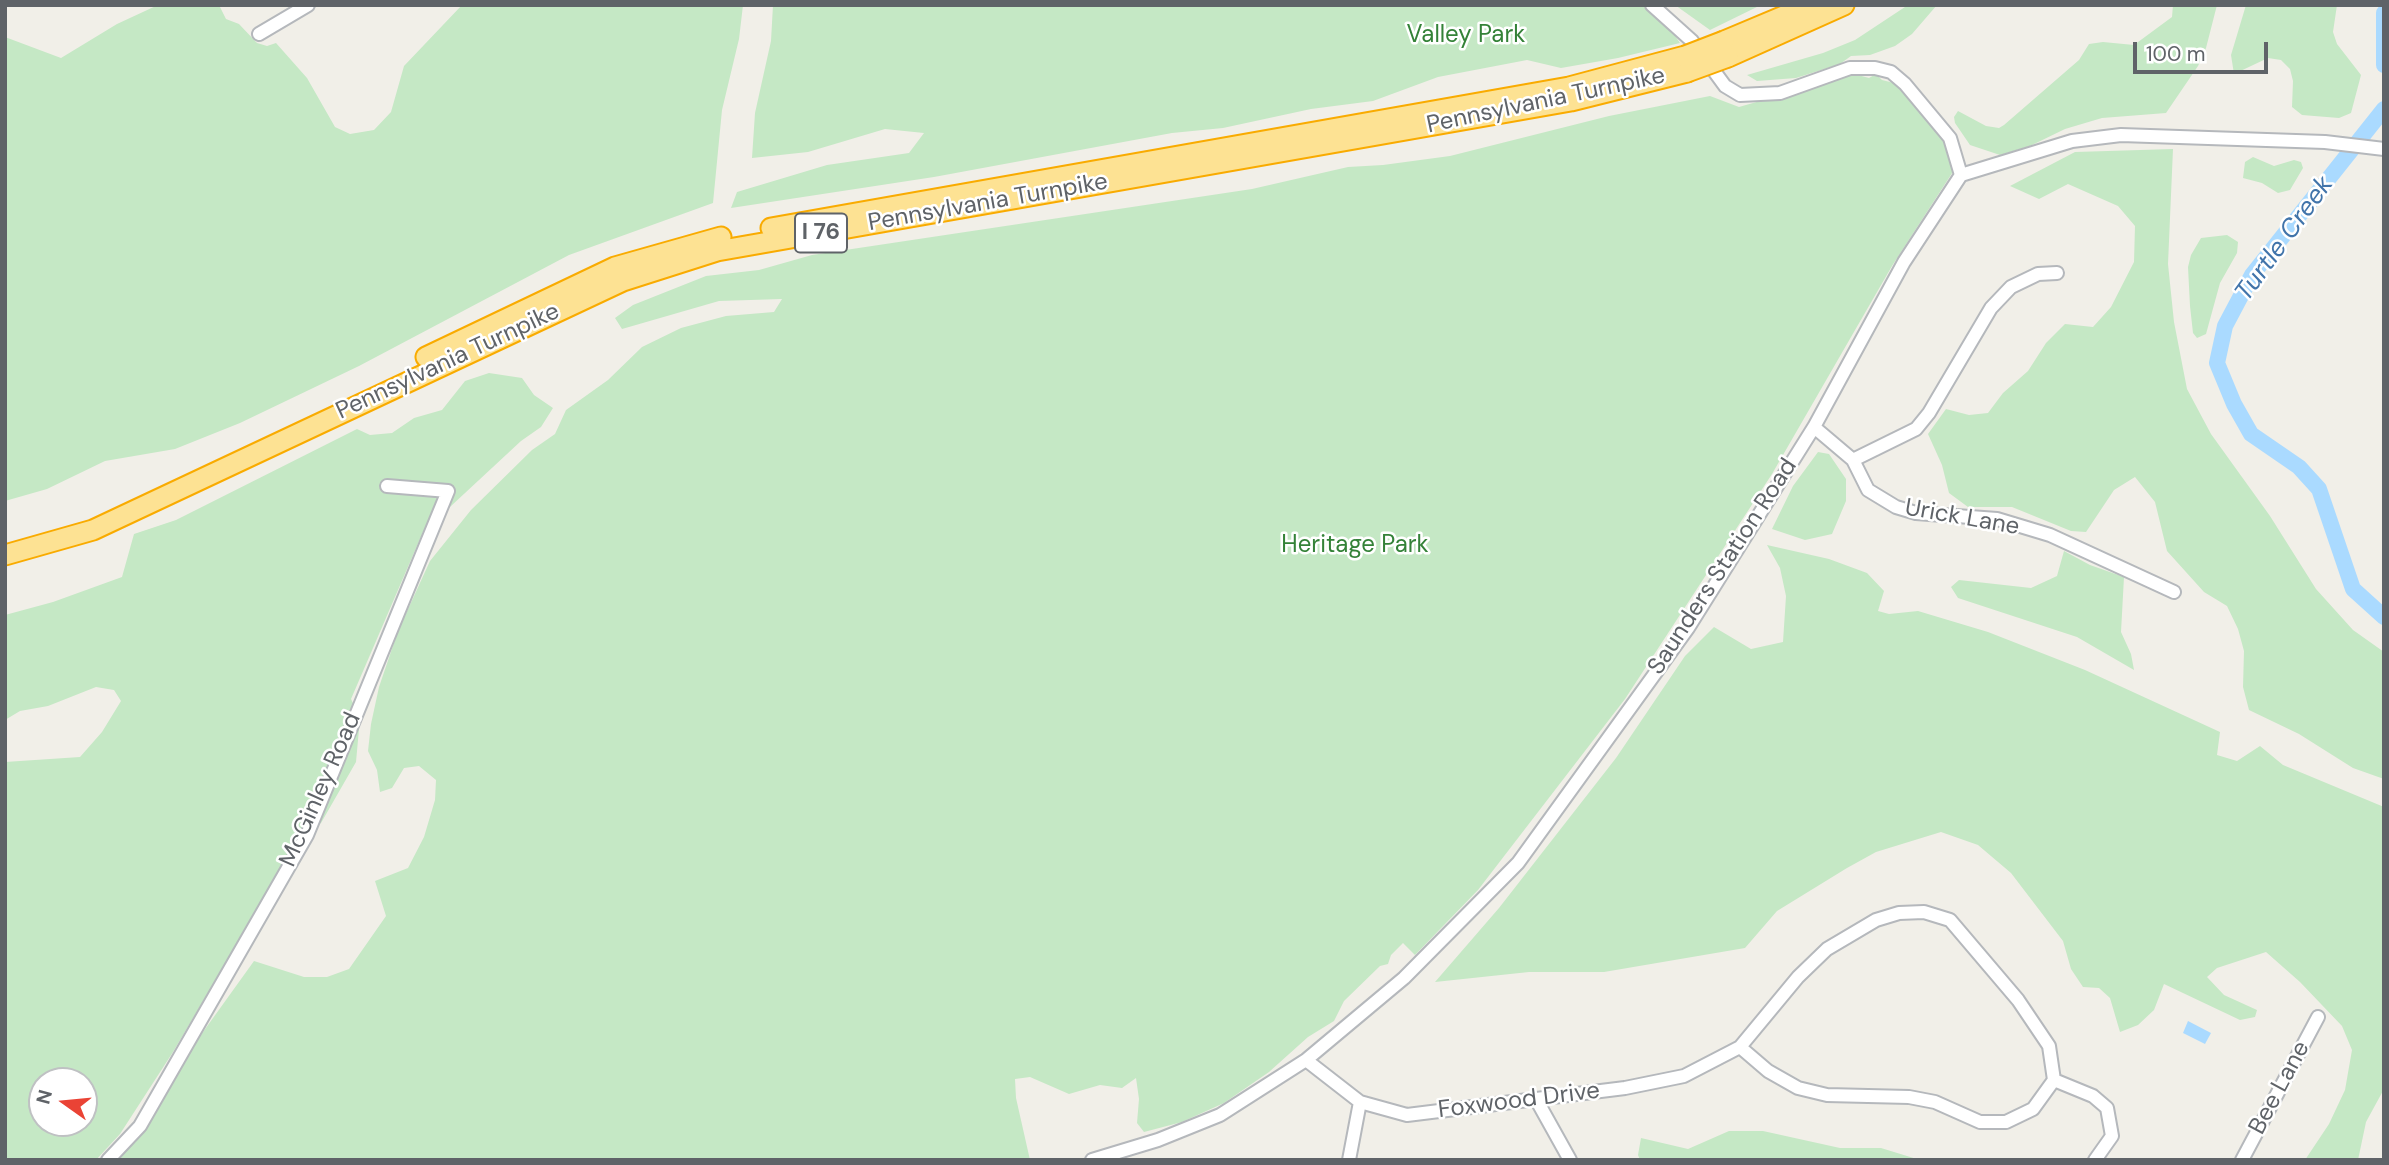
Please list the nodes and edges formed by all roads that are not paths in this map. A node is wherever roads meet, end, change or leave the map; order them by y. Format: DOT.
graph roads {
  1 [pos="308,5"];
  2 [pos="1652,5"];
  3 [pos="1810,5"];
  4 [pos="1844,5"];
  5 [pos="259,34"];
  6 [pos="1726,49"];
  7 [pos="1686,64"];
  8 [pos="2383,149"];
  9 [pos="1961,175"];
  10 [pos="2057,273"];
  11 [pos="1814,427"];
  12 [pos="1853,460"];
  13 [pos="387,486"];
  14 [pos="5,541"];
  15 [pos="5,555"];
  16 [pos="2174,592"];
  17 [pos="2318,1017"];
  18 [pos="1740,1047"];
  19 [pos="1307,1060"];
  20 [pos="2054,1080"];
  21 [pos="1536,1099"];
  22 [pos="1360,1102"];
  23 [pos="108,1160"];
  24 [pos="1093,1160"];
  25 [pos="1349,1160"];
  26 [pos="1570,1160"];
  27 [pos="2095,1160"];
  28 [pos="2242,1160"];
  1 -- 5 [label="street"];
  2 -- 9 [label="street"];
  3 -- 6 [label="highway, Pennsylvania Turnpike / I 76"];
  4 -- 6 [label="highway, Pennsylvania Turnpike / I 76"];
  6 -- 7 [label="highway, Pennsylvania Turnpike / I 76, bridge"];
  7 -- 14 [label="highway, Pennsylvania Turnpike / I 76"];
  7 -- 15 [label="highway, Pennsylvania Turnpike / I 76"];
  8 -- 9 [label="street"];
  9 -- 11 [label="street, Saunders Station Road"];
  10 -- 12 [label="street"];
  11 -- 12 [label="street, Urick Lane"];
  11 -- 19 [label="street, Saunders Station Road"];
  12 -- 16 [label="street, Urick Lane"];
  13 -- 23 [label="street, McGinley Road"];
  17 -- 28 [label="street, Bee Lane"];
  18 -- 20 [label="street"];
  18 -- 20 [label="street, Foxwood Drive"];
  18 -- 21 [label="street, Foxwood Drive"];
  19 -- 22 [label="street, Foxwood Drive"];
  19 -- 24 [label="street, Saunders Station Road"];
  20 -- 27 [label="street"];
  21 -- 22 [label="street, Foxwood Drive"];
  21 -- 26 [label="street"];
  22 -- 25 [label="street"];
}
